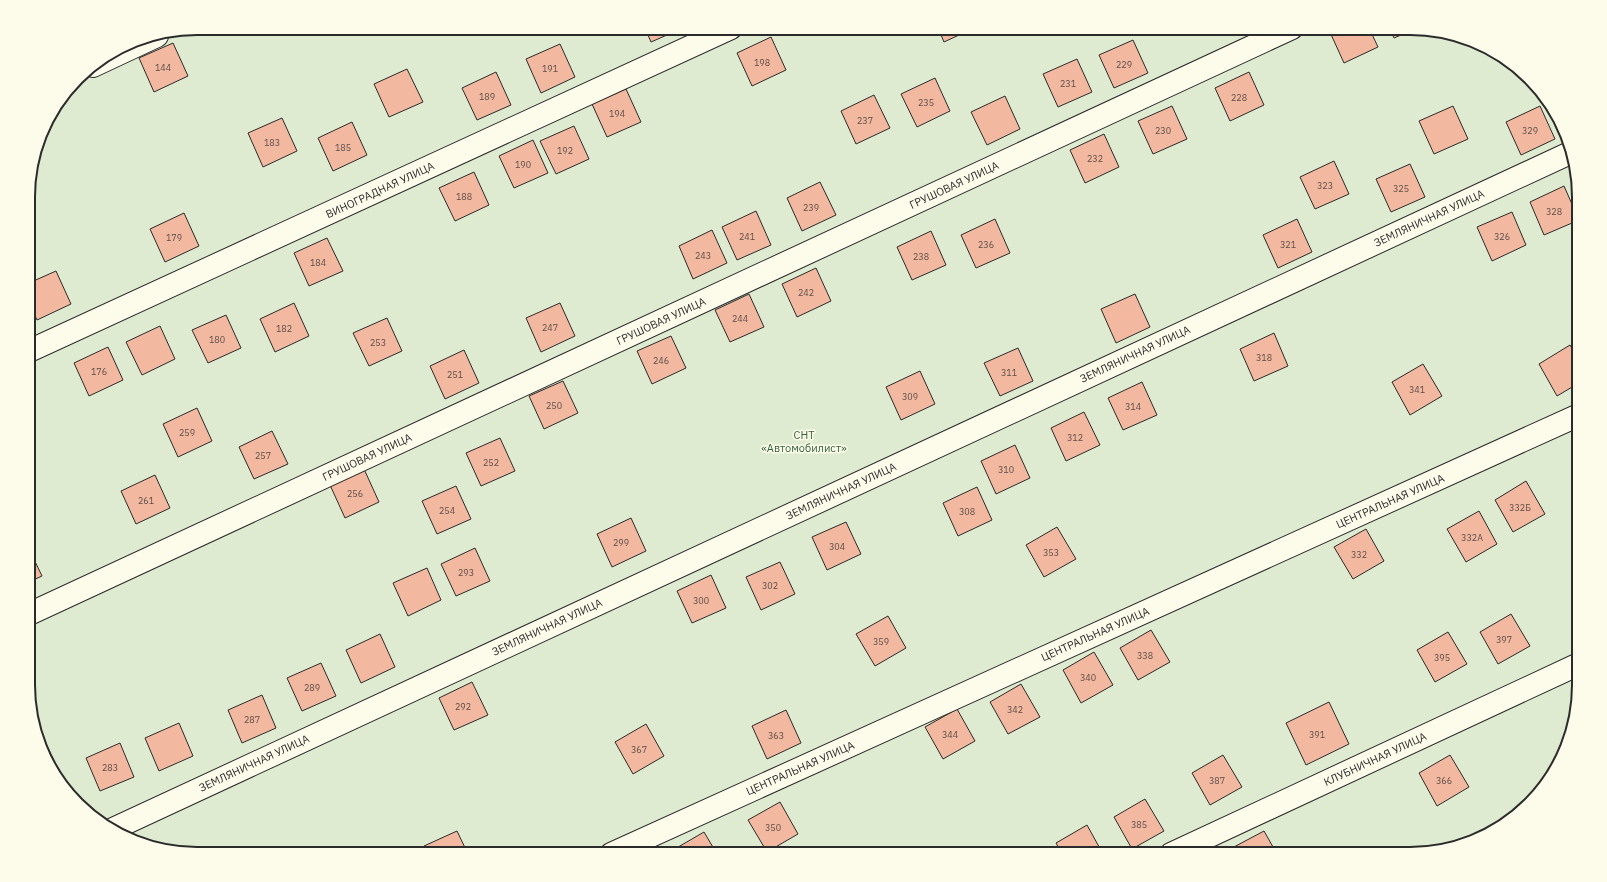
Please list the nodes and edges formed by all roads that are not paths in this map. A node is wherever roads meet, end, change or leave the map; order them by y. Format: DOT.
graph roads {
  1 [pos="716,35"];
  2 [pos="1277,35"];
  3 [pos="1566,155"];
  4 [pos="35,348"];
  5 [pos="1572,418"];
  6 [pos="35,611"];
  7 [pos="1572,667"];
  8 [pos="119,826"];
  9 [pos="627,847"];
  10 [pos="1186,847"];
  1 -- 4 [label="street, ВИНОГРАДНАЯ УЛИЦА"];
  2 -- 6 [label="street, ГРУШОВАЯ УЛИЦА"];
  3 -- 8 [label="street, ЗЕМЛЯНИЧНАЯ УЛИЦА"];
  5 -- 9 [label="street, ЦЕНТРАЛЬНАЯ УЛИЦА"];
  7 -- 10 [label="street, КЛУБНИЧНАЯ УЛИЦА"];
}
